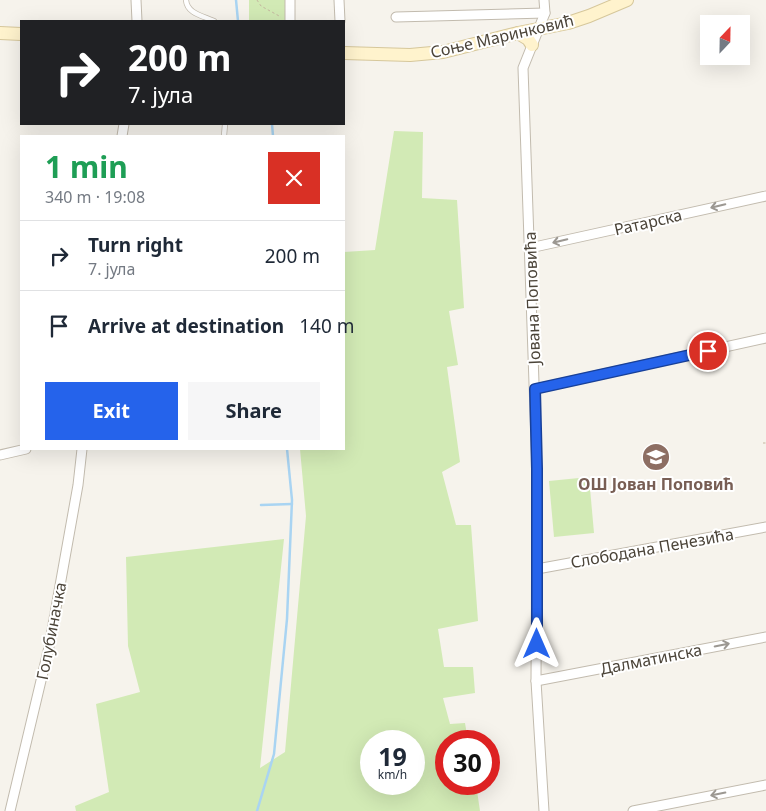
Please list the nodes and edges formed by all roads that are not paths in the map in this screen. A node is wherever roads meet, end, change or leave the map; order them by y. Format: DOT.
graph roads {
  1 [pos="136,0"];
  2 [pos="186,0"];
  3 [pos="290,0"];
  4 [pos="339,0"];
  5 [pos="544,0"];
  6 [pos="627,0"];
  7 [pos="545,13"];
  8 [pos="396,16"];
  9 [pos="137,20"];
  10 [pos="212,20"];
  11 [pos="286,20"];
  12 [pos="340,20"];
  13 [pos="541,27"];
  14 [pos="0,33"];
  15 [pos="518,33"];
  16 [pos="20,34"];
  17 [pos="532,45"];
  18 [pos="345,53"];
  19 [pos="766,196"];
  20 [pos="530,248"];
  21 [pos="766,338"];
  22 [pos="535,389"];
  23 [pos="22,450"];
  24 [pos="82,450"];
  25 [pos="0,455"];
  26 [pos="766,527"];
  27 [pos="537,569"];
  28 [pos="766,637"];
  29 [pos="536,681"];
  30 [pos="766,785"];
  31 [pos="10,811"];
  32 [pos="544,811"];
  33 [pos="633,811"];
  1 -- 9 [label="street"];
  2 -- 10 [label="lane"];
  3 -- 11 [label="street"];
  4 -- 12 [label="street"];
  5 -- 7 [label="street, Јована Поповића"];
  6 -- 13 [label="street, Соње Маринковић"];
  7 -- 8 [label="street"];
  7 -- 13 [label="street, Јована Поповића"];
  13 -- 15 [label="street, Соње Маринковић"];
  13 -- 17 [label="street, Јована Поповића"];
  14 -- 16 [label="street"];
  15 -- 17 [label="street"];
  15 -- 18 [label="street, Соње Маринковић"];
  17 -- 20 [label="street, Јована Поповића"];
  19 -- 20 [label="street, Ратарска, one-way"];
  20 -- 22 [label="street, Јована Поповића"];
  21 -- 22 [label="street"];
  22 -- 27 [label="street, Јована Поповића"];
  23 -- 25 [label="street"];
  24 -- 31 [label="street, Голубиначка"];
  26 -- 27 [label="street, Слободана Пенезића"];
  27 -- 29 [label="street, Јована Поповића"];
  29 -- 28 [label="street, Далматинска, one-way"];
  29 -- 32 [label="street, Јована Поповића"];
  30 -- 33 [label="street, one-way"];
}
